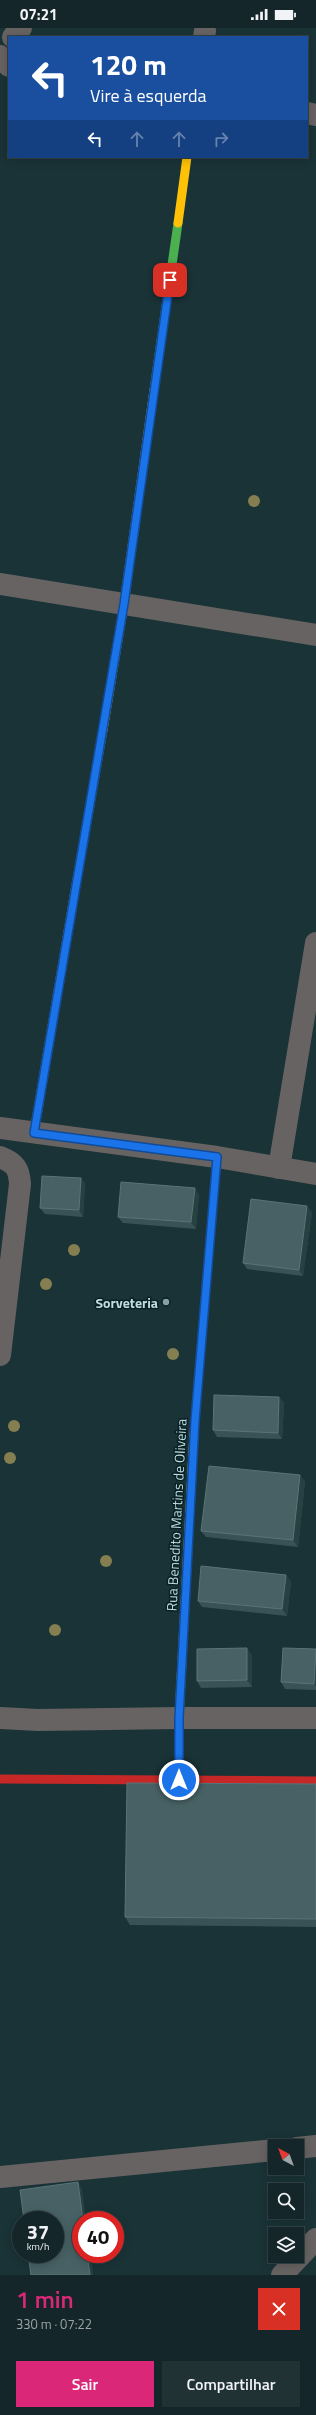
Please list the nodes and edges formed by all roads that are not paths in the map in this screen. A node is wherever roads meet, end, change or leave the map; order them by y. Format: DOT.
graph roads {
  1 [pos="21,28"];
  2 [pos="14,36"];
  3 [pos="8,42"];
  4 [pos="0,51"];
  5 [pos="0,56"];
  6 [pos="8,65"];
  7 [pos="187,158"];
  8 [pos="1,584"];
  9 [pos="124,604"];
  10 [pos="316,636"];
  11 [pos="316,943"];
  12 [pos="0,1128"];
  13 [pos="34,1133"];
  14 [pos="0,1157"];
  15 [pos="217,1157"];
  16 [pos="279,1168"];
  17 [pos="316,1174"];
  18 [pos="0,1355"];
  19 [pos="0,1718"];
  20 [pos="179,1718"];
  21 [pos="316,1718"];
  22 [pos="0,1779"];
  23 [pos="179,1780"];
  24 [pos="316,1781"];
  25 [pos="316,2146"];
  26 [pos="304,2147"];
  27 [pos="268,2151"];
  28 [pos="0,2177"];
  29 [pos="316,2239"];
  30 [pos="282,2275"];
  1 -- 2 [label="street"];
  3 -- 4 [label="street"];
  5 -- 6 [label="street"];
  7 -- 9 [label="street"];
  8 -- 9 [label="street"];
  9 -- 10 [label="street"];
  9 -- 13 [label="street"];
  11 -- 16 [label="street"];
  12 -- 13 [label="street"];
  13 -- 15 [label="street"];
  14 -- 18 [label="street"];
  15 -- 16 [label="street"];
  15 -- 20 [label="street, Rua Benedito Martins de Oliveira"];
  16 -- 17 [label="street"];
  19 -- 20 [label="street"];
  20 -- 21 [label="street"];
  20 -- 23 [label="street, Rua Benedito Martins de Oliveira"];
  22 -- 23 [label="street"];
  23 -- 24 [label="street"];
  25 -- 26 [label="street"];
  27 -- 28 [label="street"];
  29 -- 30 [label="street"];
}
